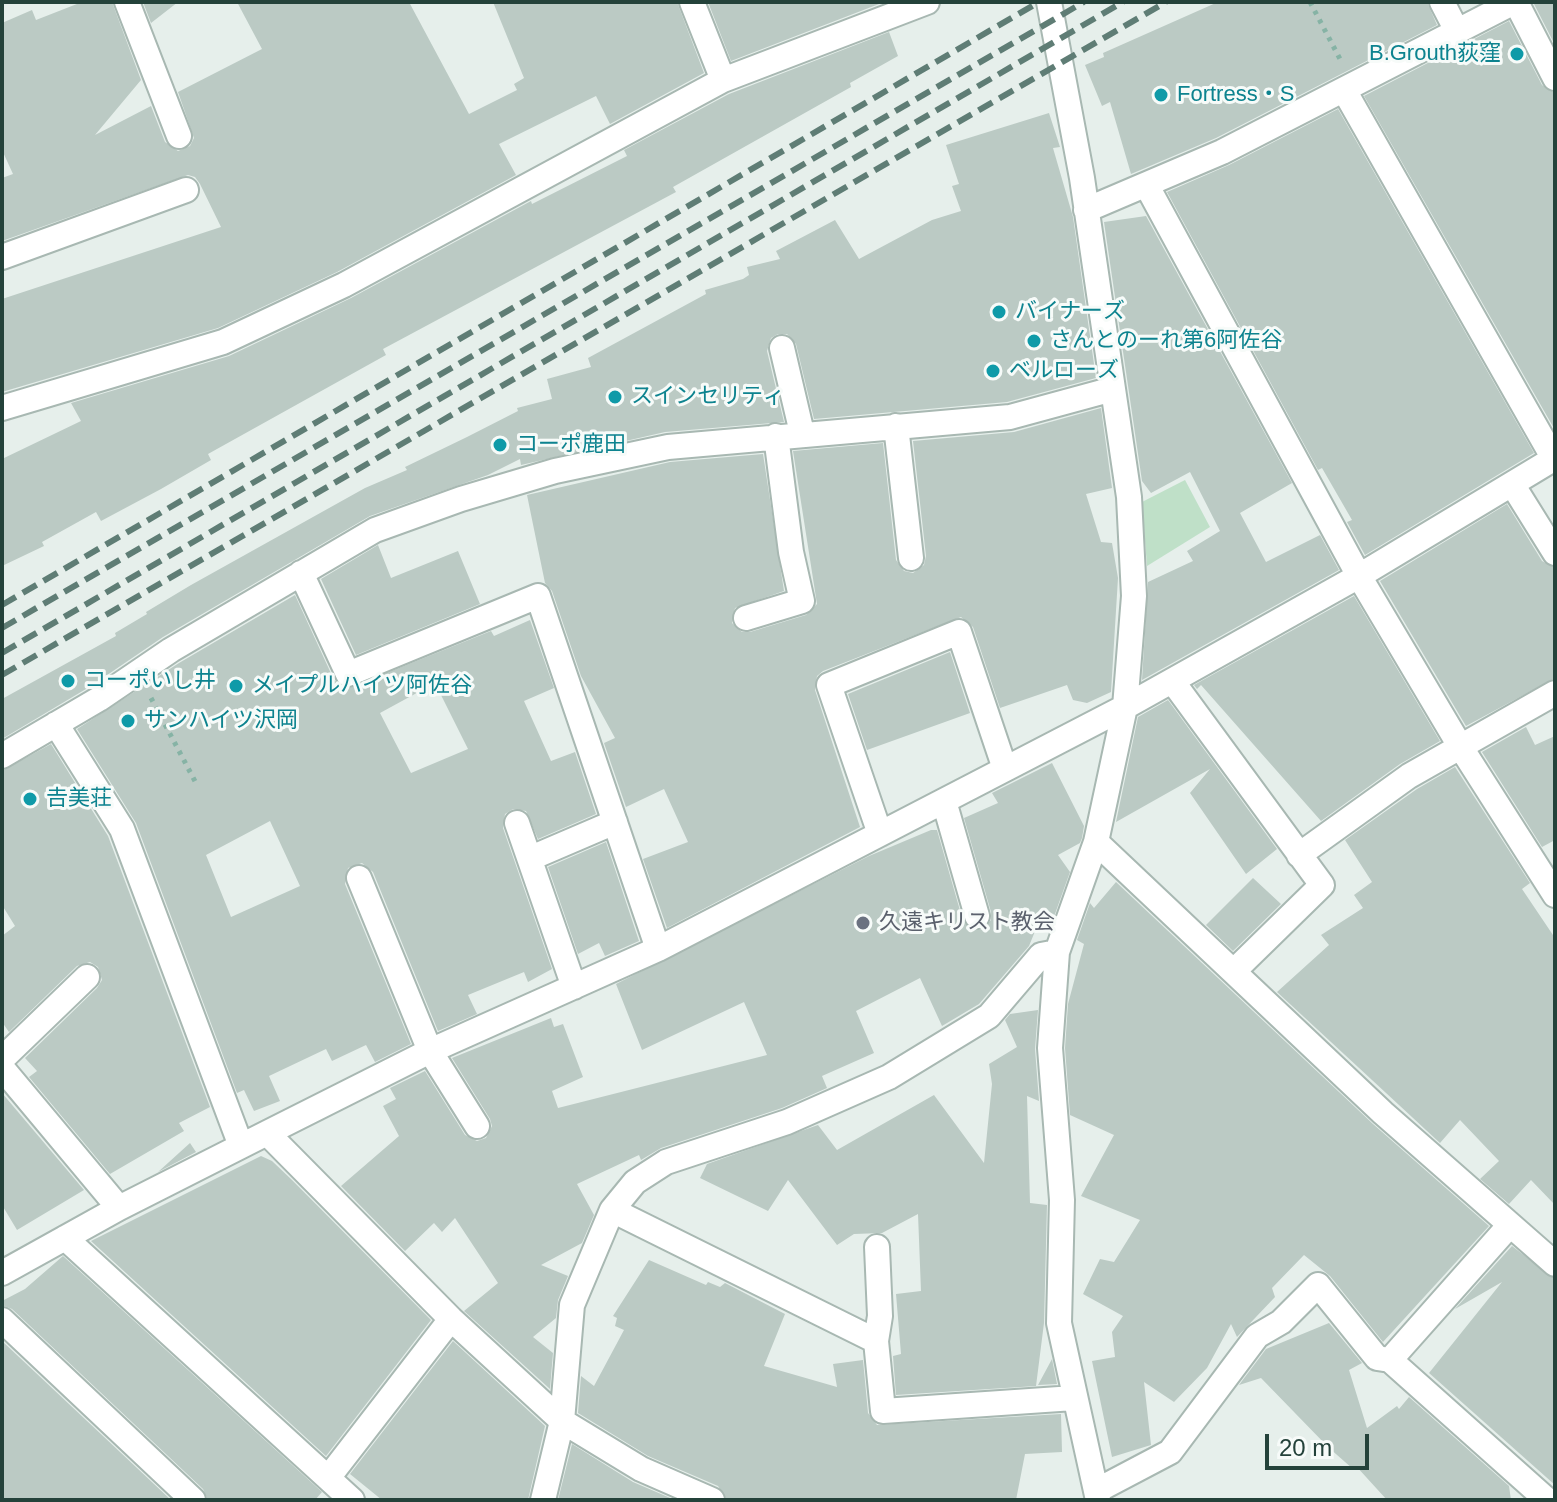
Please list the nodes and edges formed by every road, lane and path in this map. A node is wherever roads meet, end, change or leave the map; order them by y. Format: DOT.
graph roads {
  1 [pos="127,2"];
  2 [pos="692,2"];
  3 [pos="927,2"];
  4 [pos="1049,2"];
  5 [pos="1310,2"];
  6 [pos="1442,2"];
  7 [pos="1515,2"];
  8 [pos="1457,31"];
  9 [pos="1555,78"];
  10 [pos="723,80"];
  11 [pos="1349,87"];
  12 [pos="179,136"];
  13 [pos="1147,186"];
  14 [pos="186,190"];
  15 [pos="1086,210"];
  16 [pos="2,257"];
  17 [pos="782,348"];
  18 [pos="1113,389"];
  19 [pos="2,408"];
  20 [pos="896,426"];
  21 [pos="802,433"];
  22 [pos="776,436"];
  23 [pos="1554,459"];
  24 [pos="1512,484"];
  25 [pos="1555,553"];
  26 [pos="911,558"];
  27 [pos="301,573"];
  28 [pos="1359,576"];
  29 [pos="746,618"];
  30 [pos="137,673"];
  31 [pos="1173,682"];
  32 [pos="1555,693"];
  33 [pos="1125,707"];
  34 [pos="56,724"];
  35 [pos="1460,746"];
  36 [pos="2,756"];
  37 [pos="1005,769"];
  38 [pos="197,785"];
  39 [pos="944,801"];
  40 [pos="615,822"];
  41 [pos="517,823"];
  42 [pos="880,834"];
  43 [pos="1096,842"];
  44 [pos="1299,855"];
  45 [pos="531,858"];
  46 [pos="359,878"];
  47 [pos="1555,895"];
  48 [pos="977,916"];
  49 [pos="658,949"];
  50 [pos="1057,952"];
  51 [pos="1234,971"];
  52 [pos="87,977"];
  53 [pos="574,987"];
  54 [pos="430,1051"];
  55 [pos="2,1059"];
  56 [pos="2,1068"];
  57 [pos="477,1126"];
  58 [pos="267,1133"];
  59 [pos="241,1146"];
  60 [pos="119,1208"];
  61 [pos="612,1210"];
  62 [pos="1509,1226"];
  63 [pos="65,1238"];
  64 [pos="877,1247"];
  65 [pos="1555,1264"];
  66 [pos="2,1273"];
  67 [pos="451,1319"];
  68 [pos="2,1320"];
  69 [pos="876,1341"];
  70 [pos="1390,1360"];
  71 [pos="1074,1398"];
  72 [pos="562,1421"];
  73 [pos="328,1478"];
  74 [pos="1097,1496"];
  75 [pos="1533,1496"];
  76 [pos="193,1500"];
  77 [pos="352,1500"];
  78 [pos="543,1500"];
  79 [pos="712,1500"];
  1 -- 12 [label="street"];
  2 -- 10 [label="street"];
  3 -- 10 [label="street"];
  4 -- 15 [label="street"];
  5 -- 11 [label="path"];
  6 -- 8 [label="street"];
  7 -- 8 [label="street"];
  7 -- 9 [label="street"];
  8 -- 11 [label="street"];
  10 -- 19 [label="street"];
  11 -- 13 [label="street"];
  11 -- 23 [label="street"];
  13 -- 15 [label="street"];
  13 -- 28 [label="street"];
  14 -- 16 [label="street"];
  15 -- 18 [label="street"];
  17 -- 21 [label="street"];
  18 -- 20 [label="street"];
  18 -- 33 [label="street"];
  20 -- 21 [label="street"];
  20 -- 26 [label="street"];
  21 -- 22 [label="street"];
  22 -- 27 [label="street"];
  22 -- 29 [label="street"];
  23 -- 24 [label="street"];
  24 -- 25 [label="street"];
  24 -- 28 [label="street"];
  27 -- 30 [label="street"];
  27 -- 40 [label="street"];
  28 -- 31 [label="street"];
  28 -- 35 [label="street"];
  30 -- 34 [label="street"];
  30 -- 38 [label="path"];
  31 -- 33 [label="street"];
  31 -- 44 [label="street"];
  32 -- 35 [label="street"];
  33 -- 37 [label="street"];
  33 -- 43 [label="street"];
  34 -- 36 [label="street"];
  34 -- 59 [label="street"];
  35 -- 44 [label="street"];
  35 -- 47 [label="street"];
  37 -- 39 [label="street"];
  37 -- 42 [label="street"];
  39 -- 42 [label="street"];
  39 -- 48 [label="street"];
  40 -- 45 [label="street"];
  40 -- 49 [label="street"];
  41 -- 45 [label="street"];
  42 -- 49 [label="street"];
  43 -- 50 [label="street"];
  43 -- 51 [label="street"];
  44 -- 51 [label="street"];
  45 -- 53 [label="street"];
  46 -- 54 [label="street"];
  49 -- 53 [label="street"];
  50 -- 61 [label="street"];
  50 -- 71 [label="street"];
  51 -- 62 [label="street"];
  52 -- 55 [label="street"];
  53 -- 54 [label="street"];
  54 -- 57 [label="street"];
  54 -- 58 [label="street"];
  56 -- 60 [label="street"];
  58 -- 59 [label="street"];
  58 -- 67 [label="street"];
  59 -- 60 [label="street"];
  60 -- 63 [label="street"];
  61 -- 69 [label="street"];
  61 -- 72 [label="street"];
  62 -- 65 [label="street"];
  62 -- 70 [label="street"];
  63 -- 66 [label="street"];
  63 -- 73 [label="street"];
  64 -- 69 [label="street"];
  67 -- 72 [label="street"];
  67 -- 73 [label="street"];
  68 -- 76 [label="street"];
  69 -- 71 [label="street"];
  70 -- 74 [label="street"];
  70 -- 75 [label="street"];
  71 -- 74 [label="street"];
  72 -- 78 [label="street"];
  72 -- 79 [label="street"];
  73 -- 77 [label="street"];
}
